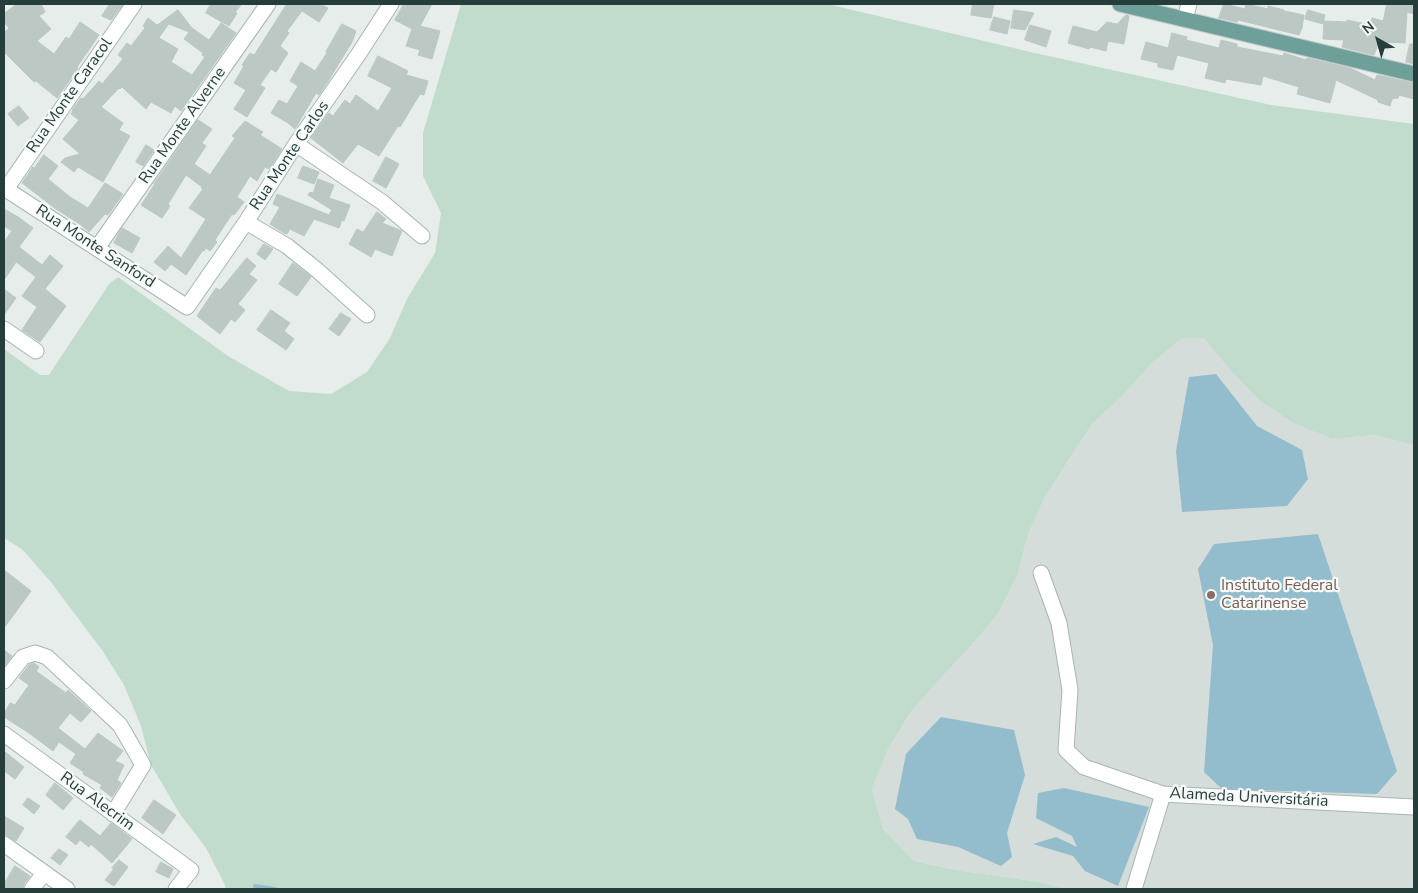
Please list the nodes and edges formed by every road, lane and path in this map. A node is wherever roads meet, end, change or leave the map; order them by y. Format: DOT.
graph roads {
  1 [pos="134,4"];
  2 [pos="268,4"];
  3 [pos="392,4"];
  4 [pos="1120,4"];
  5 [pos="1187,11"];
  6 [pos="1414,74"];
  7 [pos="296,144"];
  8 [pos="5,189"];
  9 [pos="246,222"];
  10 [pos="422,236"];
  11 [pos="97,248"];
  12 [pos="187,307"];
  13 [pos="367,315"];
  14 [pos="4,329"];
  15 [pos="36,351"];
  16 [pos="1042,574"];
  17 [pos="4,682"];
  18 [pos="4,734"];
  19 [pos="1163,794"];
  20 [pos="1414,807"];
  21 [pos="113,814"];
  22 [pos="4,844"];
  23 [pos="44,873"];
  24 [pos="32,889"];
  25 [pos="68,889"];
  26 [pos="176,889"];
  27 [pos="1134,889"];
  1 -- 8 [label="street, Rua Monte Caracol"];
  2 -- 11 [label="street, Rua Monte Alverne"];
  3 -- 7 [label="street, Rua Monte Carlos"];
  4 -- 5 [label="main road"];
  5 -- 6 [label="main road"];
  7 -- 9 [label="street, Rua Monte Carlos"];
  7 -- 10 [label="street"];
  8 -- 11 [label="street, Rua Monte Sanford"];
  9 -- 12 [label="street, Rua Monte Carlos"];
  9 -- 13 [label="street"];
  11 -- 12 [label="street, Rua Monte Sanford"];
  14 -- 15 [label="street"];
  16 -- 19 [label="street, Alameda Universitária"];
  17 -- 21 [label="street"];
  18 -- 21 [label="street, Rua Alecrim"];
  19 -- 20 [label="street, Alameda Universitária"];
  19 -- 27 [label="street"];
  21 -- 26 [label="street, Rua Alecrim"];
  22 -- 23 [label="street"];
  23 -- 24 [label="street"];
  23 -- 25 [label="street"];
}
